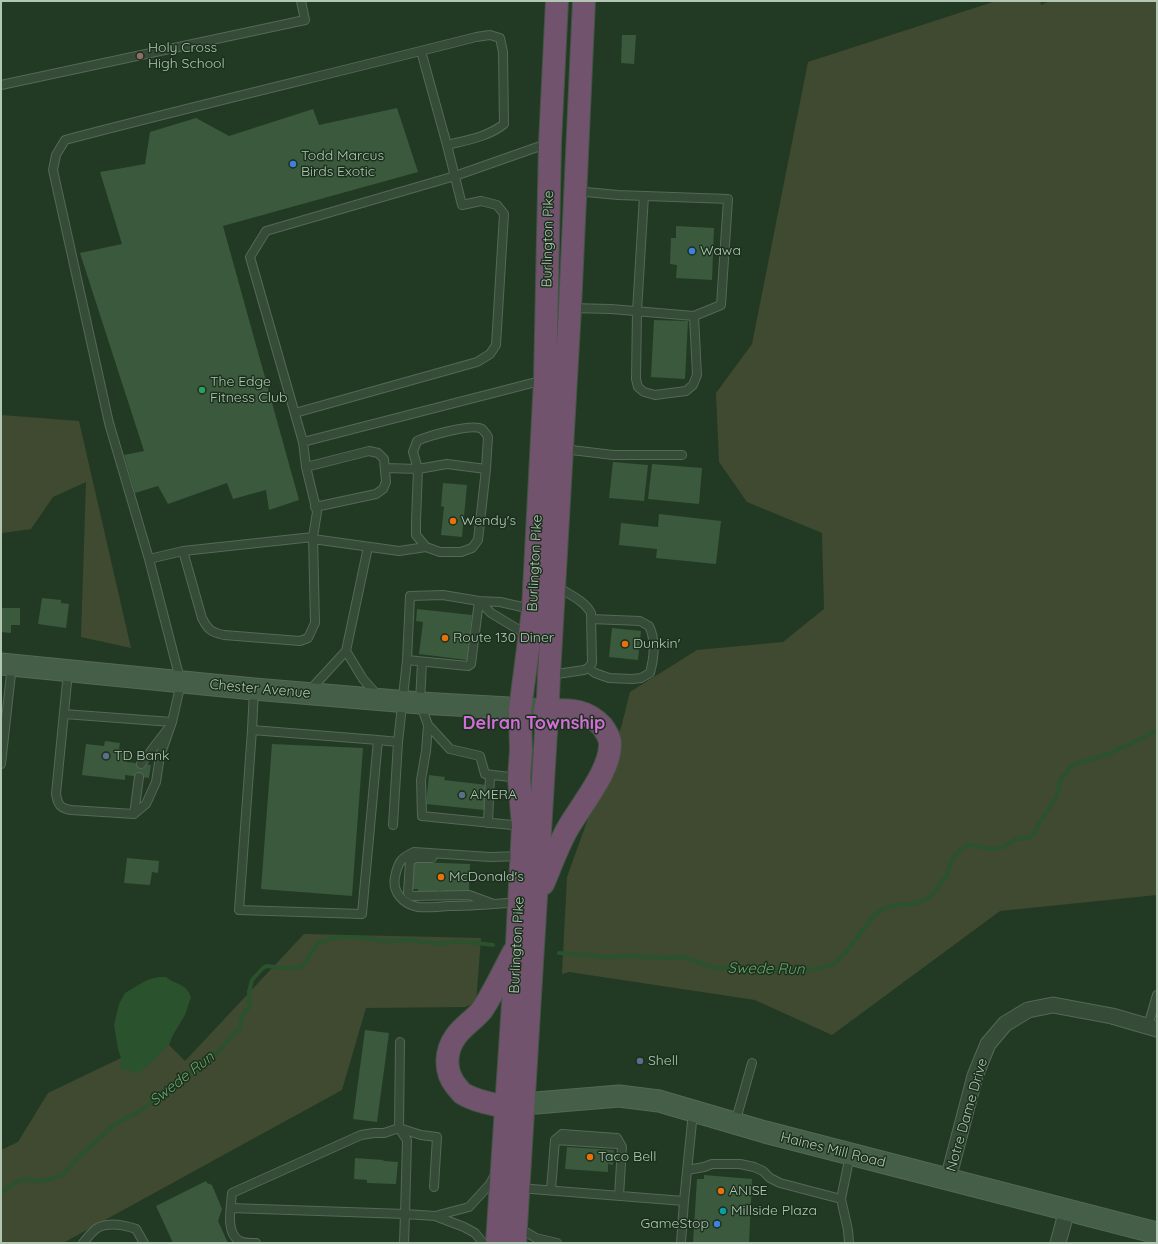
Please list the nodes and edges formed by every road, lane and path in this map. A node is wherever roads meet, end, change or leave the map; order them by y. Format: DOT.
graph roads {
  1 [pos="301,1"];
  2 [pos="557,1"];
  3 [pos="584,1"];
  4 [pos="421,51"];
  5 [pos="1,86"];
  6 [pos="550,143"];
  7 [pos="447,145"];
  8 [pos="455,176"];
  9 [pos="575,191"];
  10 [pos="644,196"];
  11 [pos="570,308"];
  12 [pos="636,311"];
  13 [pos="694,316"];
  14 [pos="545,380"];
  15 [pos="294,413"];
  16 [pos="302,442"];
  17 [pos="562,449"];
  18 [pos="682,456"];
  19 [pos="306,467"];
  20 [pos="385,468"];
  21 [pos="418,469"];
  22 [pos="486,469"];
  23 [pos="315,507"];
  24 [pos="313,538"];
  25 [pos="368,547"];
  26 [pos="426,547"];
  27 [pos="183,551"];
  28 [pos="149,559"];
  29 [pos="554,585"];
  30 [pos="479,601"];
  31 [pos="533,610"];
  32 [pos="591,616"];
  33 [pos="530,636"];
  34 [pos="346,652"];
  35 [pos="407,660"];
  36 [pos="422,662"];
  37 [pos="6,665"];
  38 [pos="588,668"];
  39 [pos="69,671"];
  40 [pos="549,675"];
  41 [pos="181,683"];
  42 [pos="254,689"];
  43 [pos="307,693"];
  44 [pos="401,701"];
  45 [pos="520,710"];
  46 [pos="545,710"];
  47 [pos="64,714"];
  48 [pos="172,722"];
  49 [pos="428,726"];
  50 [pos="252,730"];
  51 [pos="378,740"];
  52 [pos="398,742"];
  53 [pos="1,764"];
  54 [pos="141,764"];
  55 [pos="490,775"];
  56 [pos="140,777"];
  57 [pos="519,778"];
  58 [pos="134,814"];
  59 [pos="488,823"];
  60 [pos="393,825"];
  61 [pos="523,826"];
  62 [pos="476,856"];
  63 [pos="522,856"];
  64 [pos="528,901"];
  65 [pos="494,904"];
  66 [pos="517,944"];
  67 [pos="1157,995"];
  68 [pos="1153,1028"];
  69 [pos="400,1042"];
  70 [pos="752,1063"];
  71 [pos="515,1106"];
  72 [pos="693,1111"];
  73 [pos="735,1123"];
  74 [pos="400,1128"];
  75 [pos="850,1154"];
  76 [pos="503,1157"];
  77 [pos="687,1170"];
  78 [pos="948,1180"];
  79 [pos="434,1188"];
  80 [pos="518,1188"];
  81 [pos="551,1190"];
  82 [pos="619,1196"];
  83 [pos="841,1199"];
  84 [pos="684,1201"];
  85 [pos="231,1208"];
  86 [pos="1067,1210"];
  87 [pos="405,1214"];
  88 [pos="435,1216"];
  89 [pos="1157,1233"];
  90 [pos="516,1234"];
  91 [pos="82,1243"];
  92 [pos="144,1243"];
  93 [pos="256,1243"];
  94 [pos="404,1243"];
  95 [pos="483,1243"];
  96 [pos="497,1243"];
  97 [pos="557,1243"];
  98 [pos="681,1243"];
  99 [pos="849,1243"];
  100 [pos="1058,1243"];
  1 -- 5 [label="lane"];
  2 -- 6 [label="highway, Burlington Pike"];
  3 -- 9 [label="highway, Burlington Pike"];
  4 -- 7 [label="lane"];
  4 -- 7 [label="lane"];
  4 -- 28 [label="lane"];
  6 -- 8 [label="lane"];
  6 -- 14 [label="highway, Burlington Pike"];
  7 -- 8 [label="lane"];
  8 -- 15 [label="lane"];
  8 -- 15 [label="lane"];
  9 -- 10 [label="lane"];
  9 -- 11 [label="highway, Burlington Pike"];
  10 -- 12 [label="lane"];
  10 -- 13 [label="lane"];
  11 -- 12 [label="lane"];
  11 -- 17 [label="highway, Burlington Pike"];
  12 -- 13 [label="lane"];
  12 -- 13 [label="lane"];
  14 -- 16 [label="lane"];
  14 -- 31 [label="highway, Burlington Pike"];
  15 -- 16 [label="lane"];
  16 -- 19 [label="lane"];
  17 -- 18 [label="lane"];
  17 -- 29 [label="highway, Burlington Pike"];
  19 -- 20 [label="lane"];
  19 -- 23 [label="lane"];
  20 -- 21 [label="lane"];
  20 -- 23 [label="lane"];
  21 -- 22 [label="lane"];
  21 -- 22 [label="lane"];
  21 -- 26 [label="lane"];
  22 -- 26 [label="lane"];
  23 -- 24 [label="lane"];
  24 -- 25 [label="lane"];
  24 -- 27 [label="lane"];
  24 -- 27 [label="lane"];
  25 -- 26 [label="lane"];
  25 -- 34 [label="lane"];
  27 -- 28 [label="lane"];
  28 -- 41 [label="lane"];
  29 -- 32 [label="lane"];
  29 -- 40 [label="highway, Burlington Pike"];
  30 -- 31 [label="lane"];
  30 -- 33 [label="lane"];
  30 -- 35 [label="lane"];
  30 -- 36 [label="lane"];
  31 -- 33 [label="highway, Burlington Pike"];
  32 -- 38 [label="lane"];
  32 -- 38 [label="lane"];
  33 -- 45 [label="highway, Burlington Pike"];
  34 -- 43 [label="lane"];
  34 -- 44 [label="lane"];
  35 -- 36 [label="lane"];
  35 -- 44 [label="lane"];
  36 -- 44 [label="lane"];
  37 -- 39 [label="street, Chester Avenue"];
  37 -- 53 [label="lane"];
  38 -- 40 [label="lane"];
  39 -- 41 [label="street, Chester Avenue"];
  39 -- 47 [label="lane"];
  40 -- 46 [label="highway, Burlington Pike"];
  41 -- 42 [label="street, Chester Avenue"];
  41 -- 48 [label="lane"];
  42 -- 43 [label="street, Chester Avenue"];
  42 -- 50 [label="lane"];
  43 -- 44 [label="street, Chester Avenue"];
  44 -- 45 [label="street, Chester Avenue"];
  44 -- 49 [label="lane"];
  44 -- 52 [label="lane"];
  45 -- 46 [label="street, Chester Avenue"];
  45 -- 57 [label="highway, Burlington Pike"];
  46 -- 64 [label="highway, Burlington Pike"];
  46 -- 64 [label="highway"];
  47 -- 48 [label="lane"];
  47 -- 58 [label="lane"];
  48 -- 54 [label="lane"];
  48 -- 58 [label="lane"];
  49 -- 55 [label="lane"];
  49 -- 59 [label="lane"];
  50 -- 51 [label="lane"];
  50 -- 51 [label="lane"];
  51 -- 52 [label="lane"];
  52 -- 60 [label="lane"];
  55 -- 57 [label="lane"];
  55 -- 59 [label="lane"];
  56 -- 58 [label="lane"];
  57 -- 61 [label="highway, Burlington Pike"];
  59 -- 61 [label="lane"];
  61 -- 63 [label="highway, Burlington Pike"];
  62 -- 63 [label="lane"];
  62 -- 65 [label="lane"];
  62 -- 65 [label="lane"];
  63 -- 64 [label="highway, Burlington Pike"];
  64 -- 65 [label="lane"];
  64 -- 66 [label="highway, Burlington Pike"];
  64 -- 71 [label="highway, Burlington Pike"];
  66 -- 71 [label="highway, Burlington Pike"];
  66 -- 71 [label="highway"];
  67 -- 68 [label="lane"];
  68 -- 78 [label="street, Notre Dame Drive"];
  69 -- 74 [label="lane"];
  70 -- 73 [label="lane"];
  71 -- 72 [label="street, Haines Mill Road"];
  71 -- 76 [label="highway, Burlington Pike"];
  71 -- 80 [label="highway, Burlington Pike"];
  72 -- 73 [label="street, Haines Mill Road"];
  72 -- 77 [label="lane"];
  73 -- 75 [label="street, Haines Mill Road"];
  74 -- 79 [label="lane"];
  74 -- 85 [label="lane"];
  74 -- 87 [label="lane"];
  75 -- 78 [label="street, Haines Mill Road"];
  75 -- 83 [label="lane"];
  76 -- 88 [label="lane"];
  76 -- 96 [label="highway, Burlington Pike"];
  77 -- 83 [label="lane"];
  77 -- 84 [label="lane"];
  78 -- 86 [label="street, Haines Mill Road"];
  80 -- 81 [label="lane"];
  80 -- 90 [label="highway, Burlington Pike"];
  81 -- 82 [label="lane"];
  81 -- 82 [label="lane"];
  82 -- 84 [label="lane"];
  83 -- 99 [label="lane"];
  84 -- 98 [label="lane"];
  85 -- 87 [label="lane"];
  85 -- 93 [label="lane"];
  86 -- 89 [label="street, Haines Mill Road"];
  86 -- 100 [label="street"];
  87 -- 88 [label="lane"];
  87 -- 94 [label="lane"];
  88 -- 95 [label="lane"];
  90 -- 97 [label="lane"];
  91 -- 92 [label="lane"];
}
